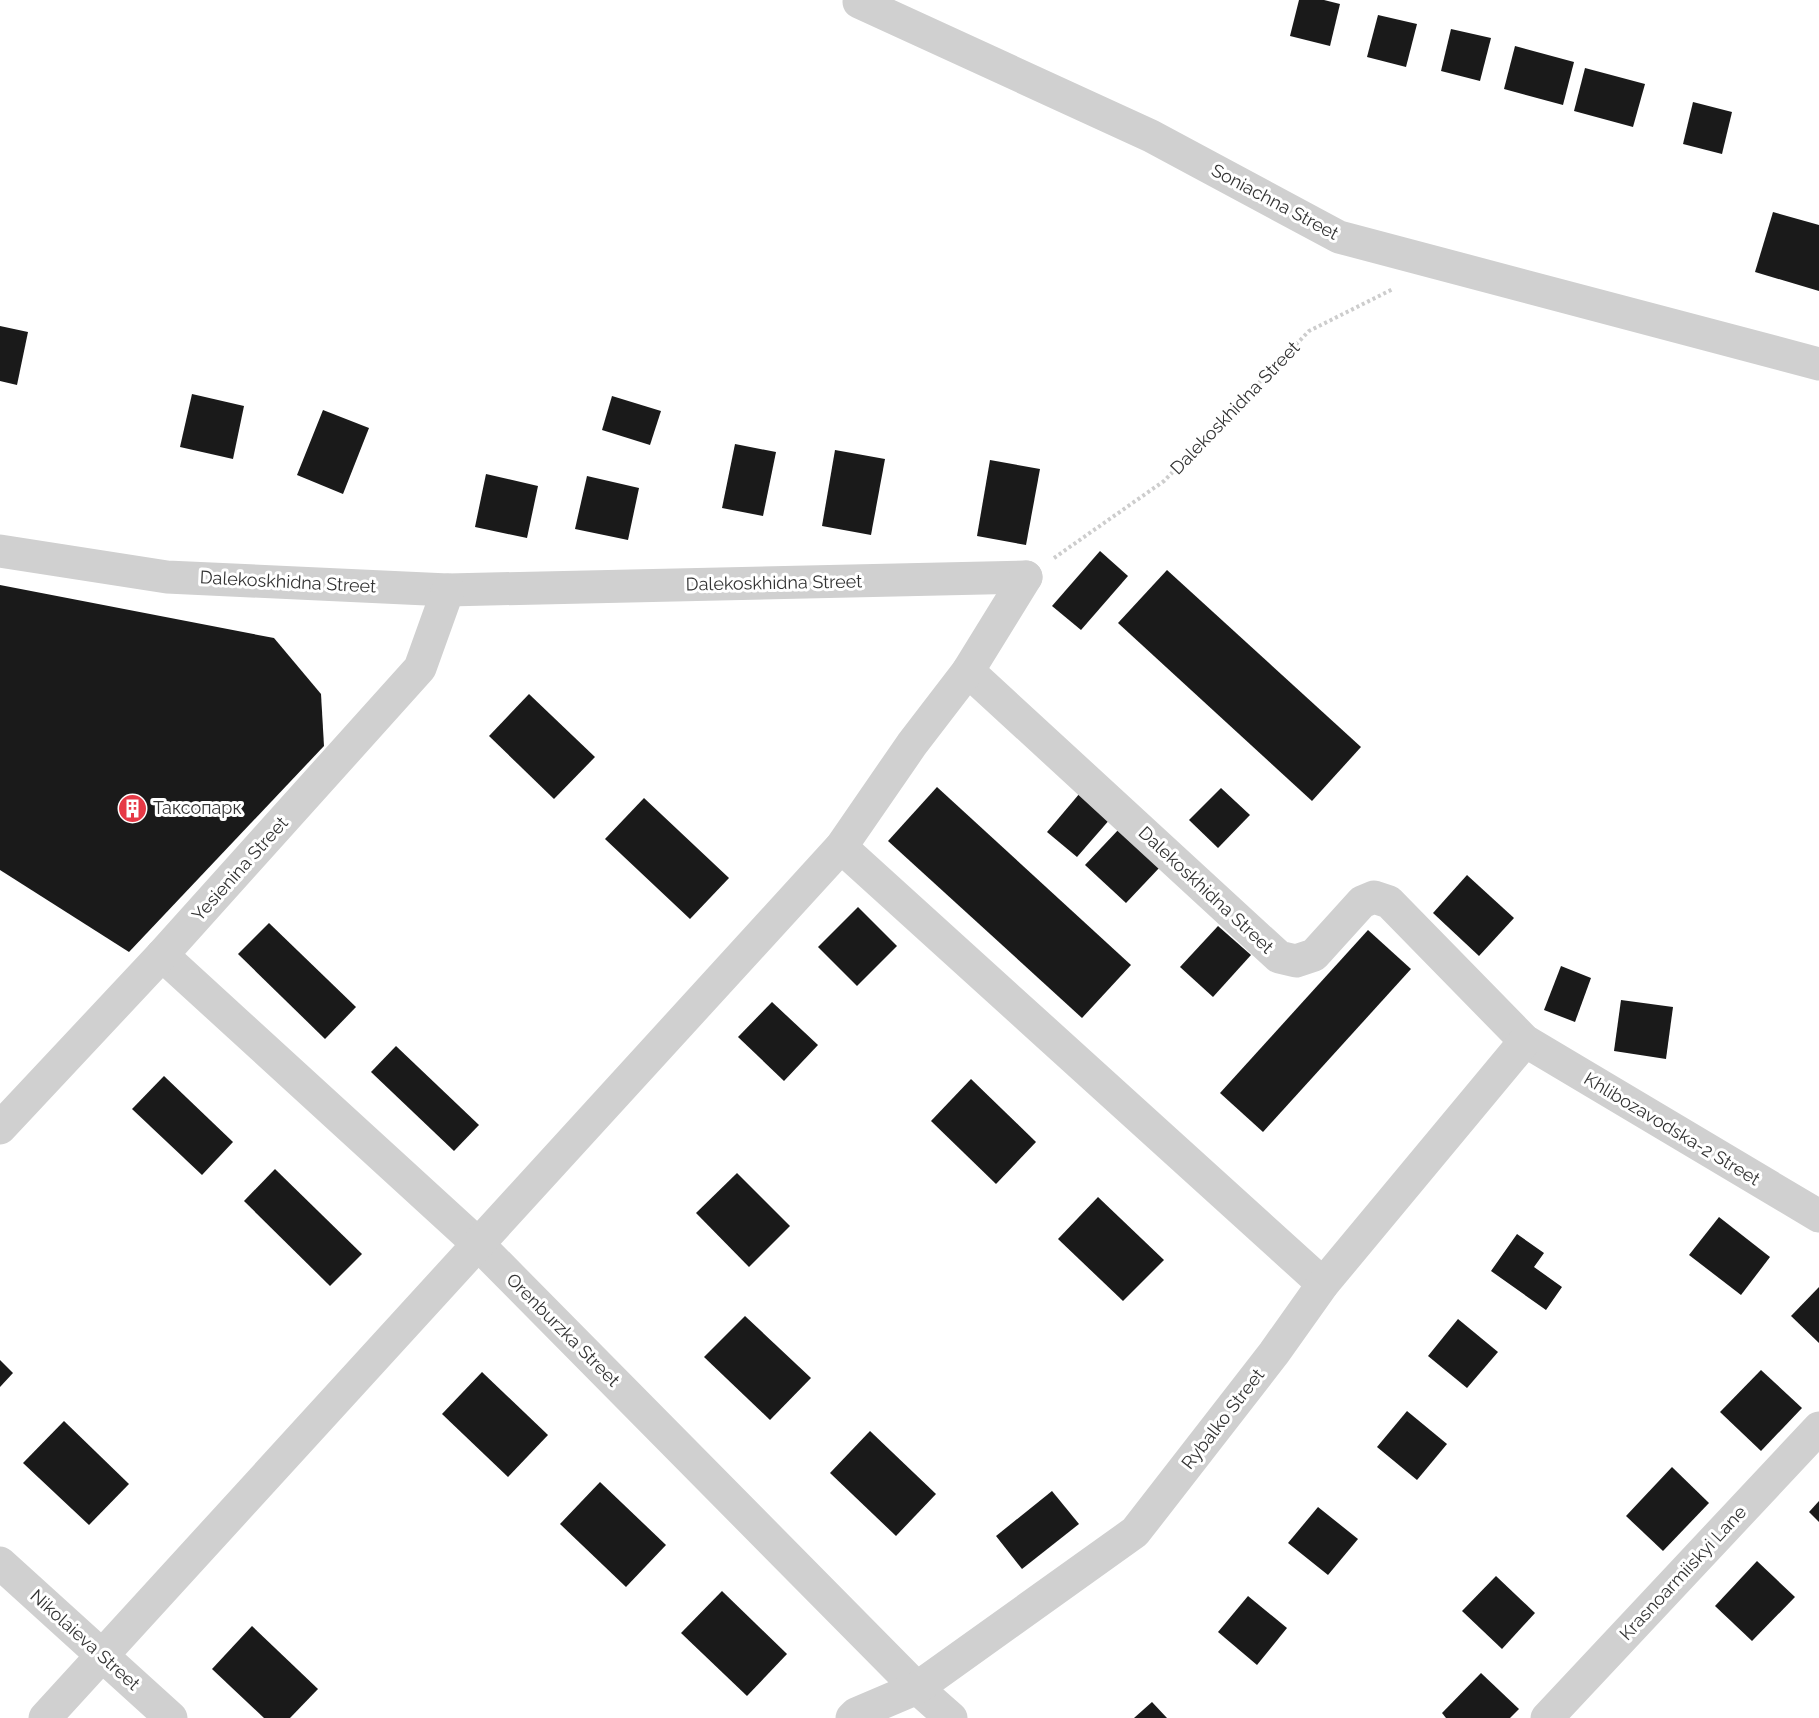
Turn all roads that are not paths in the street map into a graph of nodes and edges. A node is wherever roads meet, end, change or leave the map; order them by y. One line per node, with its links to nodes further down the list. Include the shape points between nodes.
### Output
1 (859, 2): 2 (street, Soniachna Street, via 1151,136 1339,237)
2 (1819, 364)
3 (0, 551): 4 (street, Dalekoskhidna Street, via 167,577)
4 (448, 590): 5 (street, Dalekoskhidna Street, via 1026,578); 7 (street, Yesienina Street, via 420,668)
5 (968, 671): 6 (street); 8 (street, Dalekoskhidna Street, via 1280,957 1296,961 1314,955 1362,902 1374,897 1389,902)
6 (841, 848): 11 (street); 12 (street)
7 (162, 955): 9 (street, Yesienina Street); 11 (street, Orenburzka Street)
8 (1525, 1041): 10 (street, Khlibozavodska-2 Street); 12 (street, Rybalko Street)
9 (0, 1128)
10 (1819, 1216)
11 (478, 1244): 15 (street); 16 (street, Orenburzka Street)
12 (1323, 1284): 16 (street, Rybalko Street, via 1275,1353 1135,1532)
13 (1819, 1428): 21 (street, Krasnoarmiiskyi Lane)
14 (0, 1563): 15 (street, Nikolaieva Street)
15 (102, 1656): 17 (street); 18 (street, Nikolaieva Street)
16 (917, 1688): 19 (street, Rybalko Street); 20 (street, Orenburzka Street)
17 (45, 1718)
18 (171, 1718)
19 (852, 1718)
20 (951, 1718)
21 (1547, 1718)

